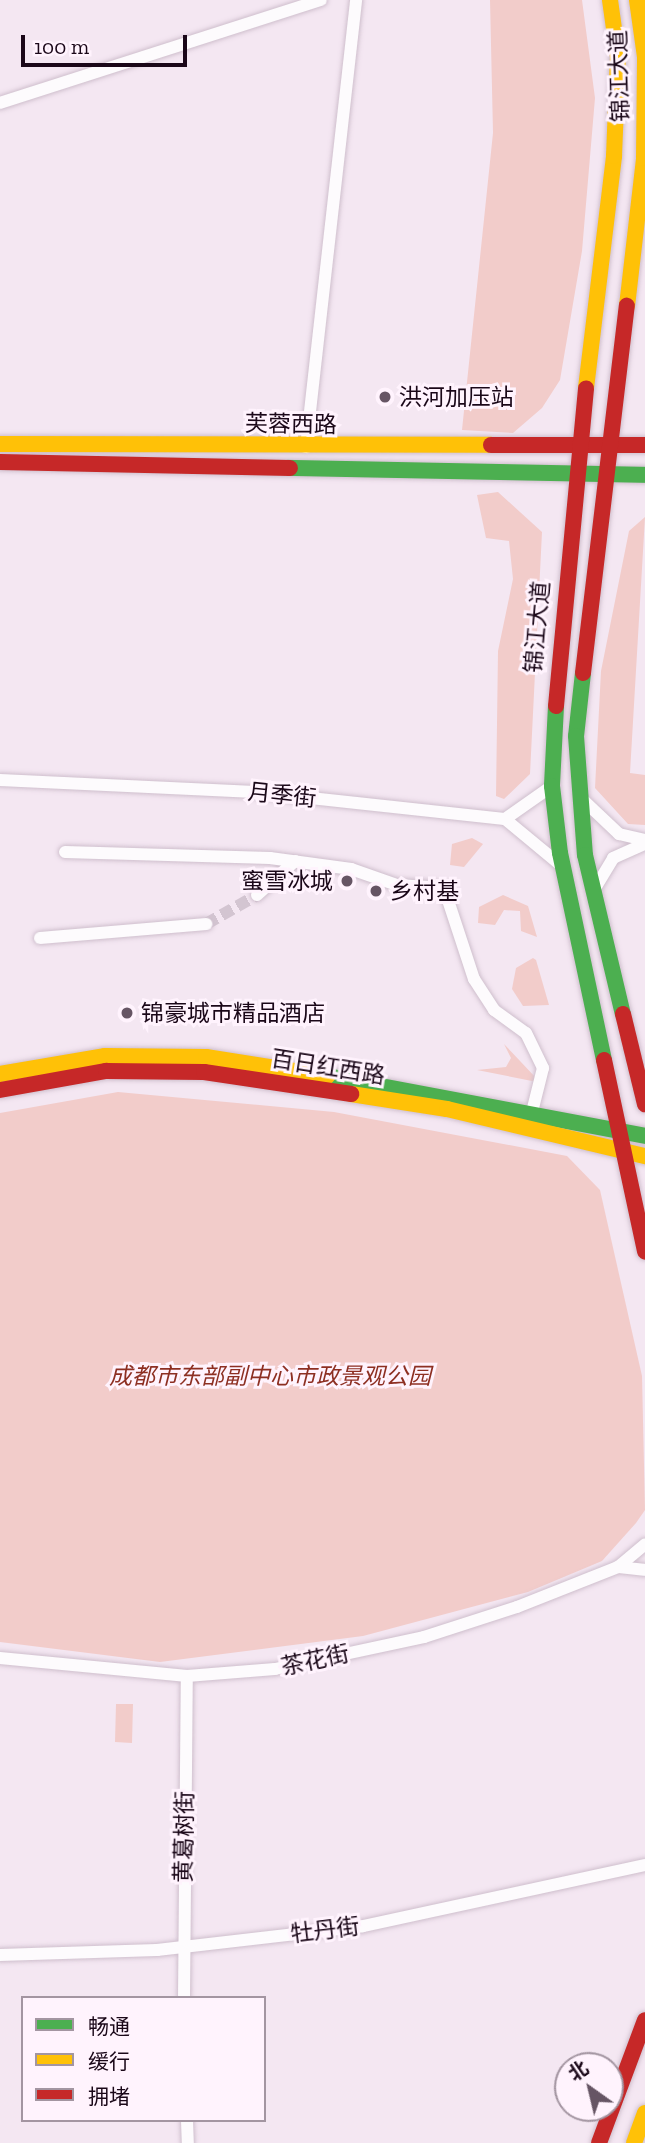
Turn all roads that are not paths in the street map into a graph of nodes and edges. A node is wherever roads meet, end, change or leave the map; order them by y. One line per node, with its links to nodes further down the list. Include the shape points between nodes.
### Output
1 (321, 0): 5 (street)
2 (356, 0): 10 (street)
3 (610, 0): 6 (main road, 锦江大道, via 618,57 614,156)
4 (636, 0): 8 (main road, 锦江大道, via 645,57 643,158)
5 (0, 103)
6 (580, 443): 8 (main road, 芙蓉西路); 10 (main road, 芙蓉西路); 12 (main road, 锦江大道)
7 (0, 444): 10 (main road, 芙蓉西路)
8 (612, 444): 9 (main road, 芙蓉西路); 14 (main road, 锦江大道)
9 (645, 445)
10 (306, 447)
11 (0, 462): 12 (main road, 芙蓉西路)
12 (576, 474): 14 (main road, 芙蓉西路); 16 (main road, 锦江大道, via 561,602)
13 (645, 475): 14 (main road, 芙蓉西路)
14 (608, 476): 17 (main road, 锦江大道, via 576,736)
15 (0, 780): 18 (street, 月季街, via 242,791)
16 (552, 786): 18 (street); 22 (main road, 锦江大道)
17 (577, 794): 19 (street, via 619,834); 23 (main road, 锦江大道)
18 (505, 819): 22 (street)
19 (645, 842): 23 (street, via 612,858)
20 (65, 852): 21 (street)
21 (295, 861): 24 (street); 30 (street, via 351,869 397,885 444,888 474,979 494,1010 526,1033 543,1068)
22 (563, 866): 31 (main road, 锦江大道)
23 (593, 894): 29 (main road, 锦江大道)
24 (257, 895)
25 (206, 924): 26 (street)
26 (40, 939)
27 (0, 1074): 30 (main road, 百日红西路, via 105,1056 206,1057 294,1067)
28 (0, 1090): 33 (main road, 百日红西路, via 106,1072 204,1072 447,1109)
29 (645, 1104)
30 (532, 1112): 31 (main road, 百日红西路)
31 (620, 1131): 32 (main road, 百日红西路); 33 (main road, 锦江大道)
32 (645, 1136)
33 (626, 1151): 34 (main road, 百日红西路); 35 (main road, 锦江大道)
34 (645, 1156)
35 (645, 1252)
36 (645, 1544): 37 (street, 茶花街)
37 (618, 1567): 38 (street, 茶花街); 40 (street, 茶花街, via 424,1637 275,1668)
38 (645, 1570)
39 (0, 1658): 40 (street, 茶花街)
40 (187, 1675): 42 (street, 黄葛树街)
41 (645, 1865): 42 (street, 牡丹街, via 363,1926)
42 (182, 1947): 43 (street, 牡丹街); 44 (street, 黄葛树街)
43 (0, 1955)
44 (184, 1996)
45 (645, 2020): 49 (main road)
46 (645, 2113): 50 (main road)
47 (187, 2122): 48 (street)
48 (188, 2143)
49 (599, 2143)
50 (634, 2143)

